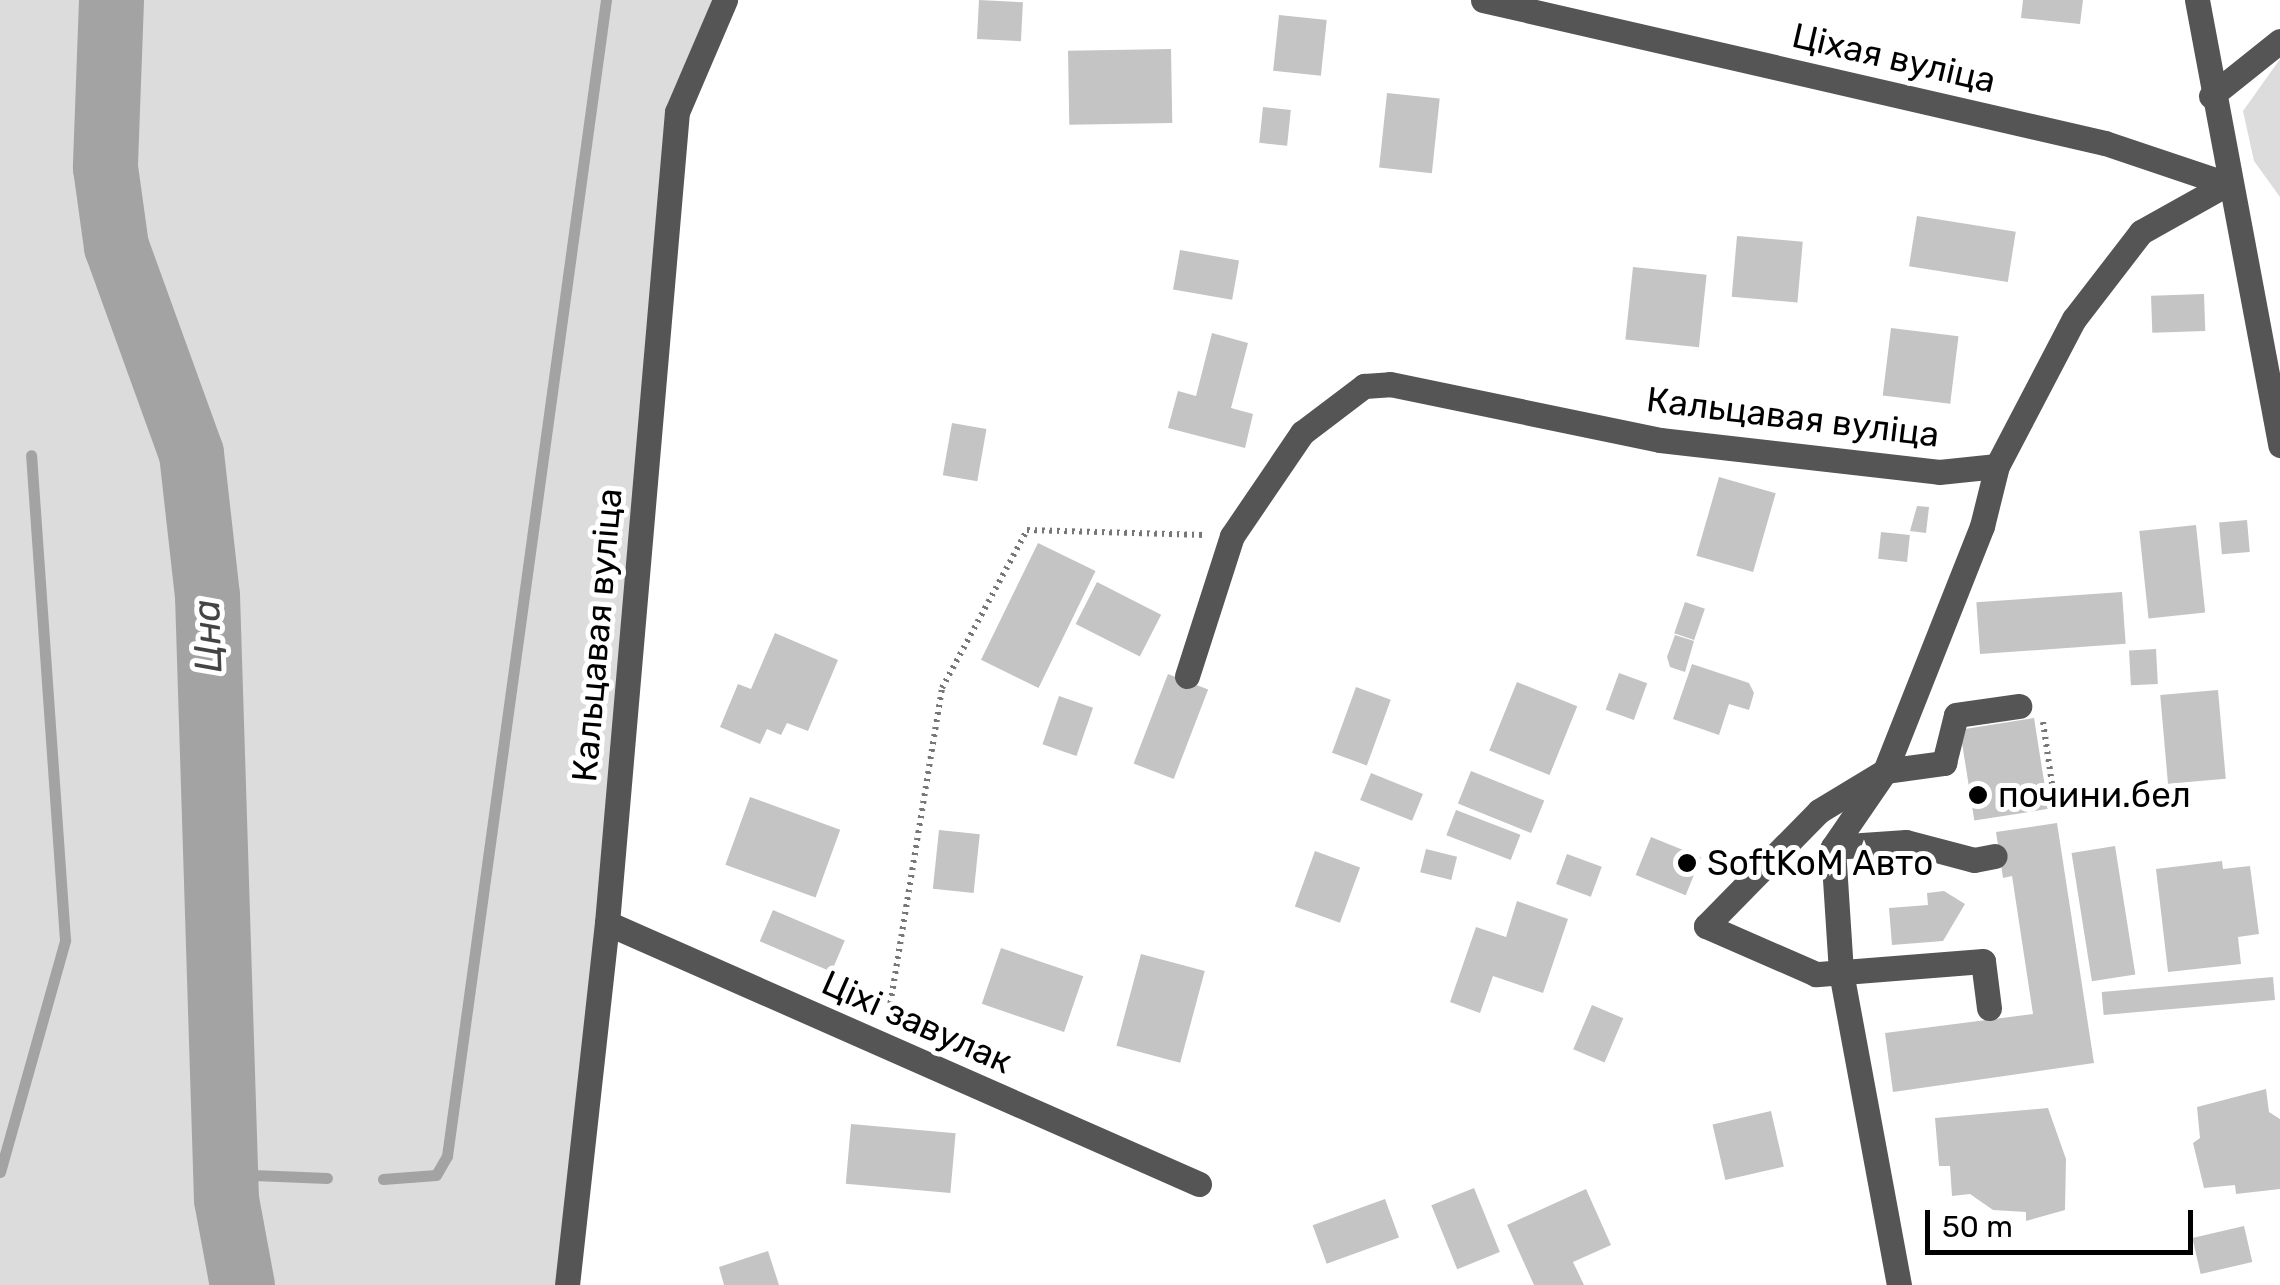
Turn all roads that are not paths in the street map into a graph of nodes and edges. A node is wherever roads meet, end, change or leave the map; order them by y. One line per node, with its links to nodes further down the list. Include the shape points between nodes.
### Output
1 (725, 0): 15 (street, Кальцавая вуліца, via 677,112)
2 (1484, 0): 4 (street, Ціхая вуліца)
3 (2197, 0): 6 (street)
4 (1531, 5): 7 (street, Ціхая вуліца, via 2105,143)
5 (2280, 41): 6 (street)
6 (2212, 96): 7 (street)
7 (2227, 184): 8 (street); 9 (street, via 2140,232 2108,267)
8 (2280, 444)
9 (1997, 466): 10 (street, Кальцавая вуліца, via 1939,472 1660,440 1390,384 1364,386 1302,434 1232,536); 12 (street, via 1982,526)
10 (1187, 676)
11 (2019, 706): 12 (street, via 1956,715 1944,764)
12 (1885, 772): 13 (street); 16 (street, via 1819,811 1706,926 1816,974)
13 (1832, 846): 14 (street, via 1906,842 1974,860); 16 (street)
14 (1995, 856)
15 (607, 923): 18 (street, Ціхі завулак); 19 (street, Кальцавая вуліца)
16 (1841, 972): 17 (street, via 1984,960); 20 (street)
17 (1989, 1008)
18 (1199, 1184)
19 (567, 1285)
20 (1898, 1285)

